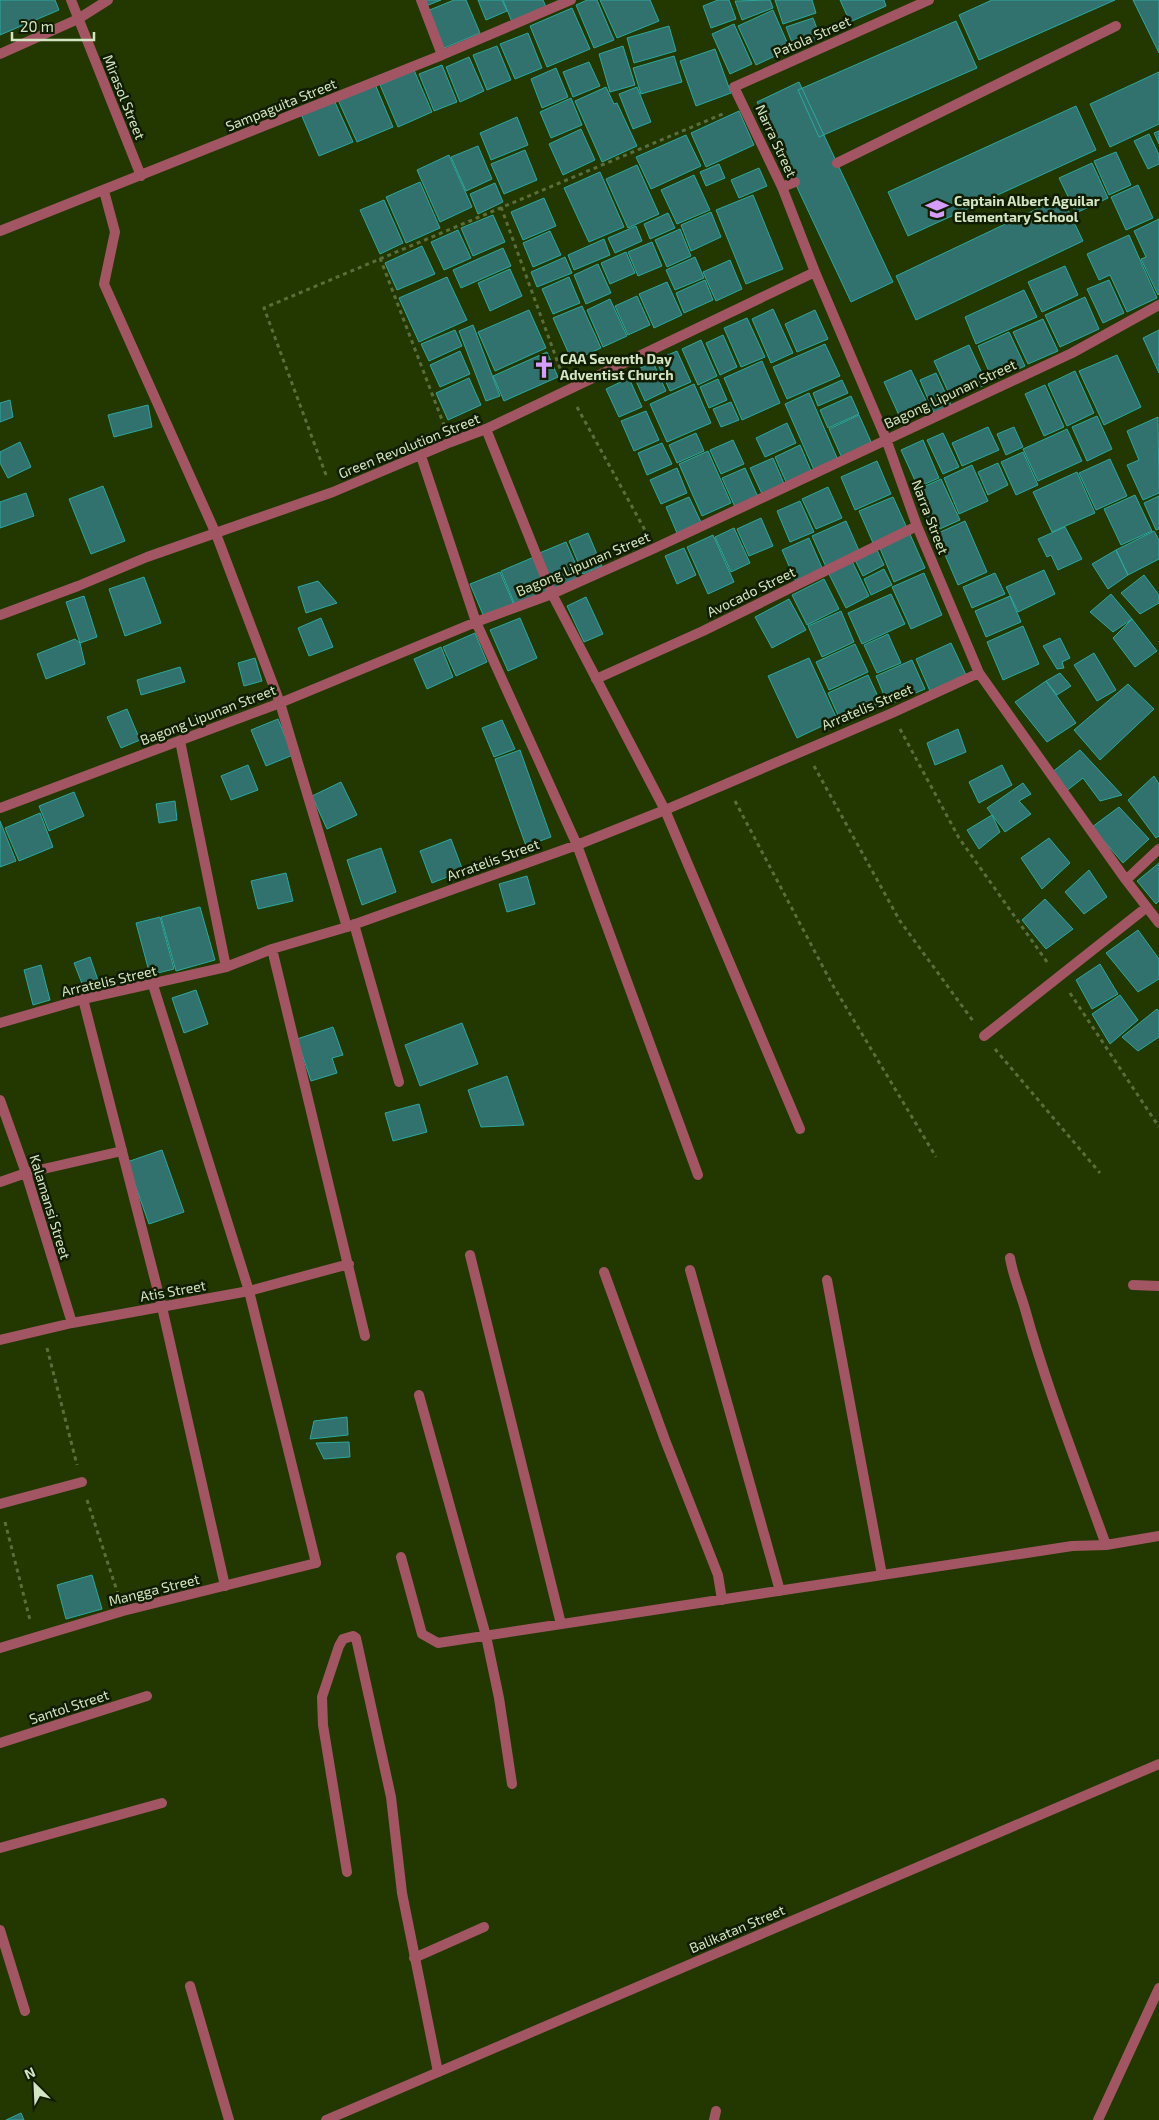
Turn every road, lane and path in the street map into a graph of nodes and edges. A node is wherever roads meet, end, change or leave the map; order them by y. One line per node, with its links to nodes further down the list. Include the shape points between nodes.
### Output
1 (71, 0): 6 (street, Mirasol Street)
2 (108, 0): 6 (street)
3 (421, 0): 9 (street)
4 (572, 0): 9 (street, Sampaguita Street)
5 (929, 0): 10 (street, Patola Street)
6 (78, 18): 8 (street); 13 (street, Mirasol Street)
7 (1116, 26): 12 (street)
8 (0, 54)
9 (442, 55): 13 (street, Sampaguita Street)
10 (734, 86): 11 (street, Narra Street)
11 (745, 105): 15 (street, Narra Street); 18 (path)
12 (837, 163)
13 (141, 176): 16 (street, Sampaguita Street)
14 (795, 182): 15 (street)
15 (782, 187): 19 (street, Narra Street)
16 (104, 191): 17 (street, Sampaguita Street); 27 (street, via 115,232 104,284)
17 (0, 231)
18 (380, 258): 23 (path); 25 (path, via 264,308)
19 (815, 272): 21 (street, Green Revolution Street); 22 (street, Narra Street)
20 (1159, 305): 22 (street, Bagong Lipunan Street, via 1072,353)
21 (486, 429): 23 (street, Green Revolution Street); 28 (street)
22 (886, 439): 26 (street, Narra Street); 28 (street, Bagong Lipunan Street)
23 (450, 442): 24 (street, Green Revolution Street)
24 (421, 456): 25 (street, Green Revolution Street); 30 (street)
25 (333, 492): 27 (street, Green Revolution Street)
26 (917, 526): 31 (street, Narra Street); 32 (street, Avocado Street, via 703,631)
27 (216, 534): 29 (street, Green Revolution Street, via 147,557); 33 (street)
28 (552, 594): 30 (street, Bagong Lipunan Street); 32 (street)
29 (0, 615)
30 (476, 622): 33 (street, Bagong Lipunan Street); 40 (street)
31 (979, 673): 34 (street, Arratelis Street); 42 (street, Narra Street)
32 (596, 679): 39 (street)
33 (280, 703): 35 (street, Bagong Lipunan Street); 45 (street)
34 (892, 712): 36 (street, Arratelis Street); 48 (path, via 959,838)
35 (180, 741): 38 (street, Bagong Lipunan Street); 47 (street)
36 (805, 749): 37 (street, Arratelis Street); 52 (path, via 900,921)
37 (725, 783): 39 (street, Arratelis Street); 58 (path, via 832,984)
38 (0, 808)
39 (665, 810): 40 (street, Arratelis Street); 56 (street)
40 (577, 845): 45 (street, Arratelis Street); 61 (street)
41 (1159, 849): 42 (street)
42 (1126, 880): 43 (street, Narra Street)
43 (1147, 907): 44 (street, Narra Street); 48 (street)
44 (1159, 923)
45 (351, 926): 46 (street, Arratelis Street); 53 (street)
46 (272, 948): 47 (street, Arratelis Street); 65 (street)
47 (226, 967): 49 (street, Arratelis Street)
48 (1058, 977): 52 (street); 55 (path)
49 (153, 985): 50 (street, Arratelis Street); 71 (street)
50 (83, 999): 51 (street, Arratelis Street); 57 (street)
51 (0, 1023)
52 (984, 1036): 60 (path)
53 (400, 1082)
54 (0, 1100): 59 (street, Kalamansi Street)
55 (1159, 1127)
56 (800, 1129)
57 (122, 1152): 59 (street); 72 (street)
58 (936, 1157)
59 (26, 1173): 62 (street); 73 (street, Kalamansi Street)
60 (1100, 1173)
61 (698, 1175)
62 (0, 1182)
63 (470, 1255): 86 (street)
64 (1010, 1258): 80 (street, via 1036,1348)
65 (349, 1264): 71 (street, Atis Street); 74 (street)
66 (690, 1270): 84 (street)
67 (604, 1272): 85 (street, via 718,1575)
68 (826, 1280): 82 (street)
69 (1133, 1284): 70 (street)
70 (1159, 1286)
71 (250, 1291): 72 (street, Atis Street); 83 (street, Mangga Street, via 316,1563)
72 (162, 1307): 73 (street, Atis Street); 83 (street)
73 (72, 1323): 75 (street, Atis Street)
74 (365, 1336)
75 (0, 1340)
76 (419, 1395): 87 (street)
77 (82, 1482): 78 (street)
78 (1, 1509): 88 (path)
79 (1159, 1536): 80 (street)
80 (1106, 1545): 82 (street, via 1072,1546)
81 (401, 1557): 87 (street, via 422,1634 438,1643)
82 (882, 1575): 84 (street)
83 (225, 1586): 88 (street, Mangga Street)
84 (780, 1591): 85 (street)
85 (722, 1600): 86 (street)
86 (561, 1624): 87 (street)
87 (486, 1636): 93 (street)
88 (34, 1638): 89 (street, Mangga Street)
89 (0, 1648)
90 (147, 1696): 91 (street, Santol Street)
91 (0, 1743)
92 (1159, 1764): 104 (street, Balikatan Street)
93 (512, 1784)
94 (162, 1803): 95 (street)
95 (0, 1848)
96 (347, 1872): 100 (street, via 323,1725 322,1697 339,1646 343,1639 353,1636 391,1797 402,1893)
97 (484, 1927): 100 (street)
98 (0, 1930): 99 (street)
99 (2, 1945): 103 (street)
100 (414, 1958): 104 (street)
101 (190, 1986): 105 (street)
102 (1159, 1988): 107 (street)
103 (25, 2011)
104 (438, 2072): 106 (street, Balikatan Street)
105 (229, 2120)
106 (326, 2120)
107 (1098, 2120)

